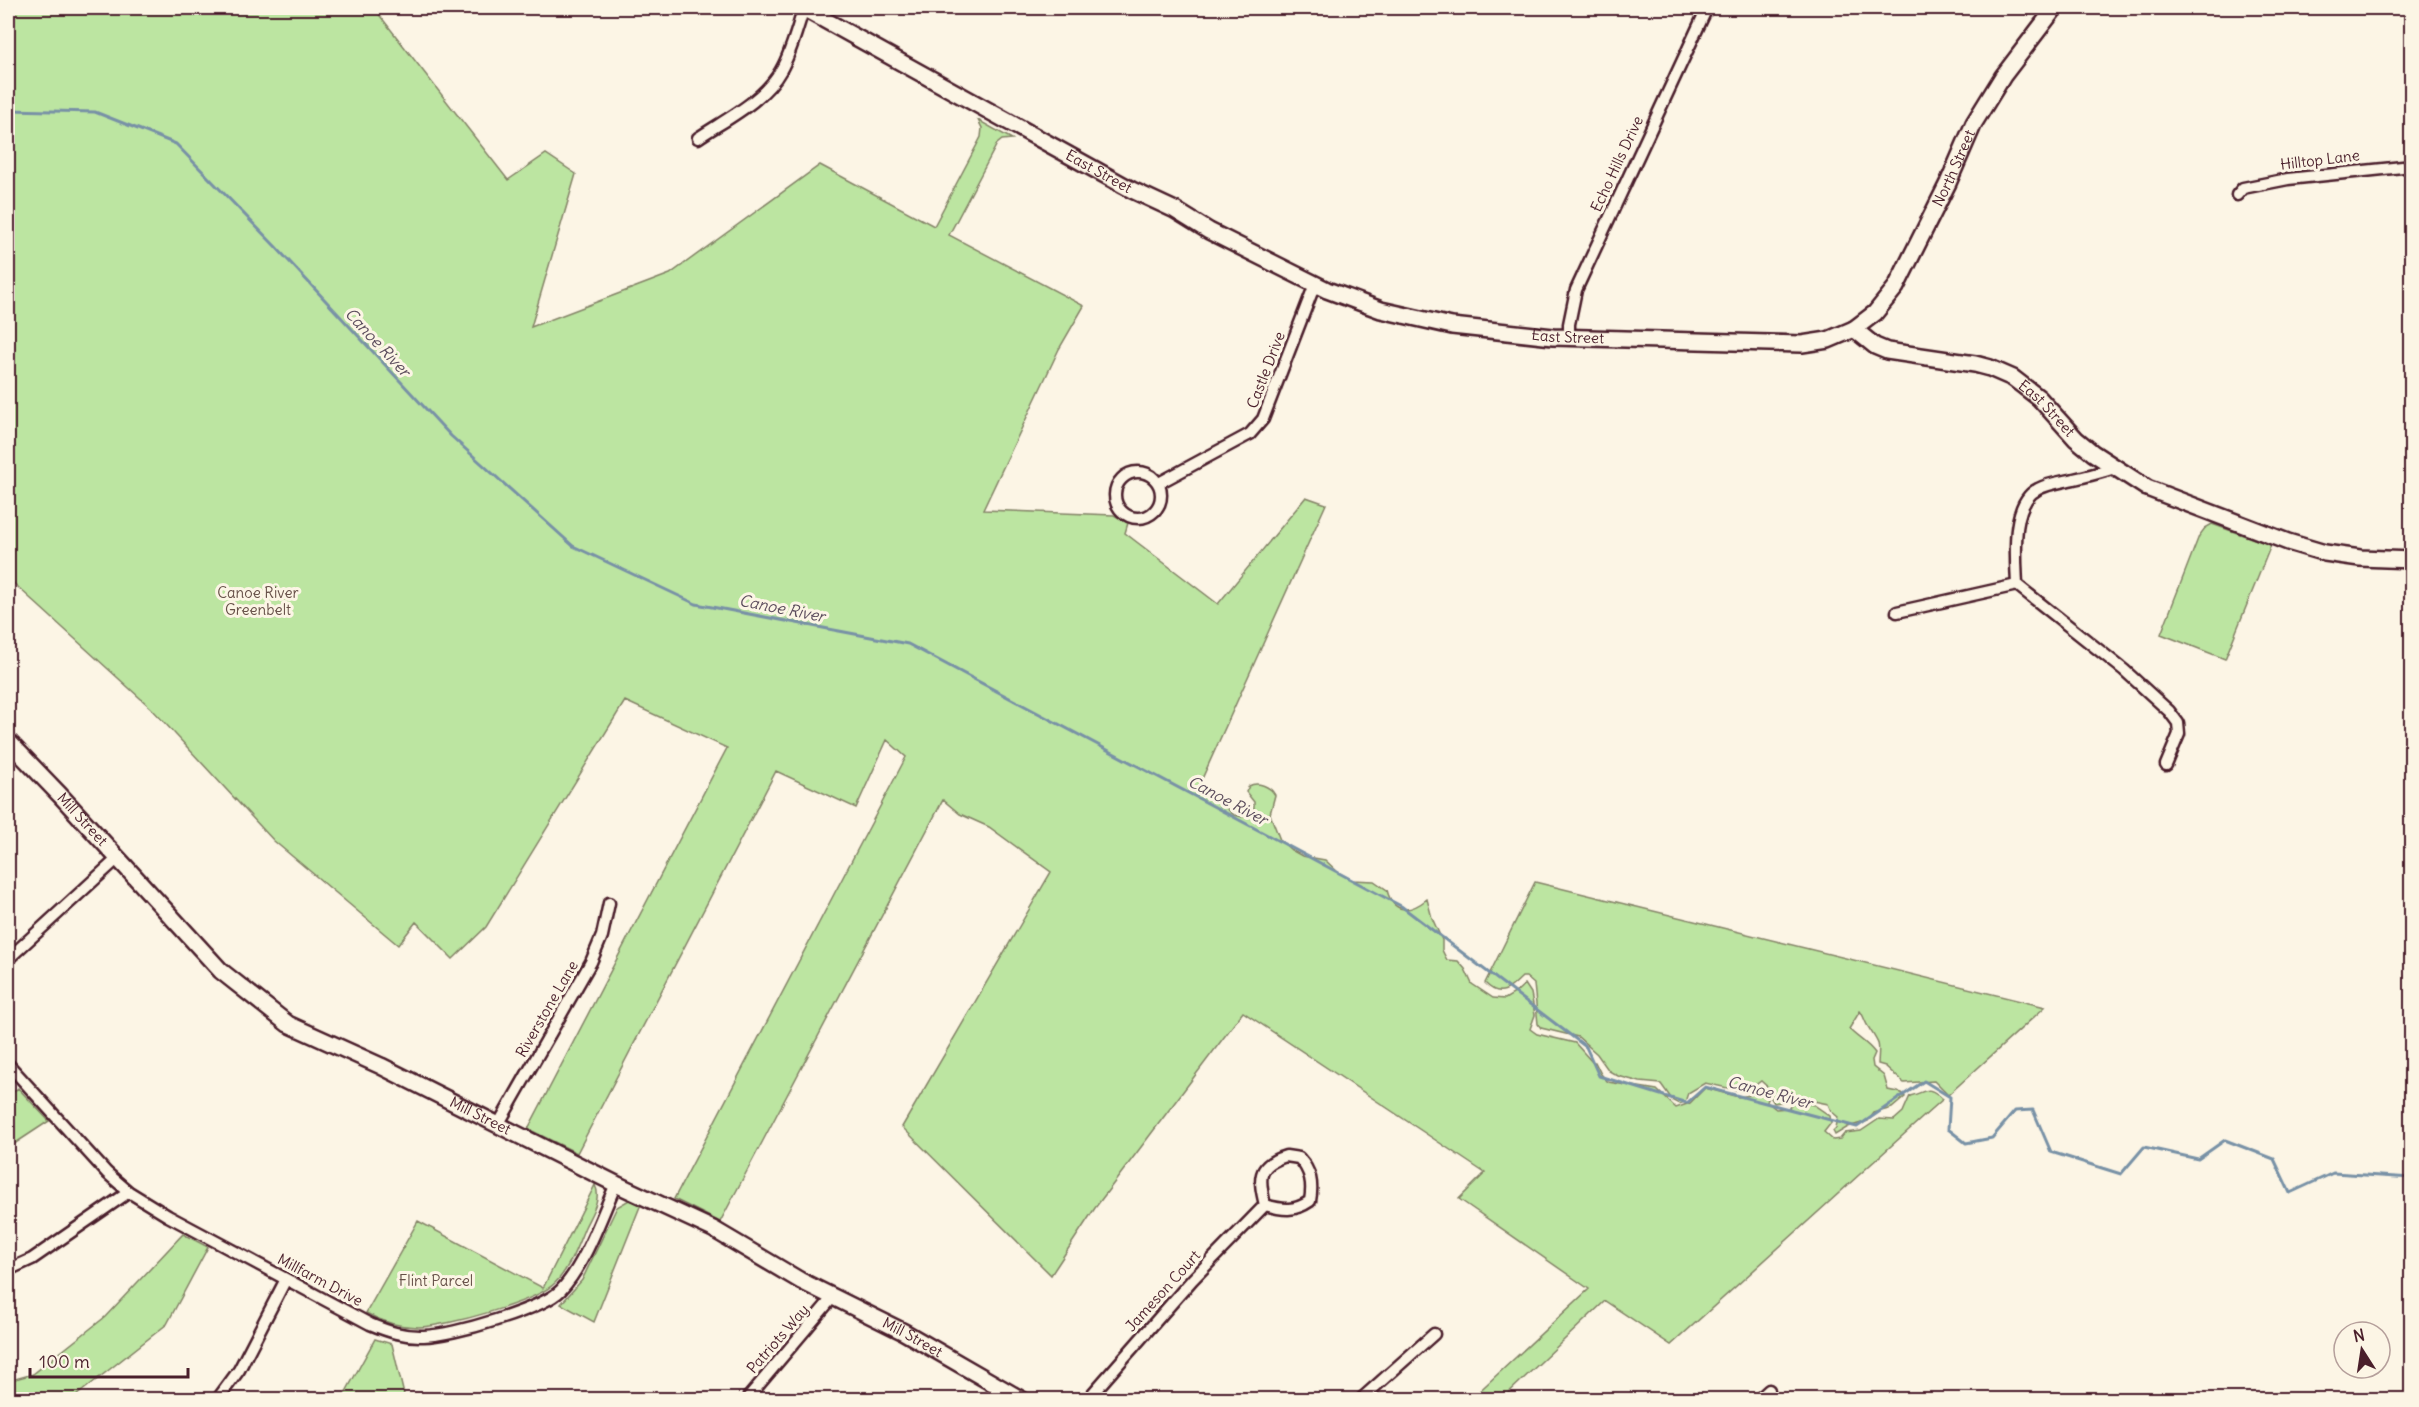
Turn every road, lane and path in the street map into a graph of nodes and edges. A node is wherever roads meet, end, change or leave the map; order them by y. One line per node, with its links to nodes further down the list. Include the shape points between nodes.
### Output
1 (803, 8): 4 (street, via 786,59 773,82); 7 (street, East Street, via 1132,190)
2 (1707, 8): 9 (street, Echo Hills Drive, via 1576,290)
3 (2055, 8): 8 (street, North Street, via 2003,76 1974,123 1896,286 1875,313)
4 (698, 138)
5 (2412, 166): 6 (street, Hilltop Lane, via 2288,179 2243,188)
6 (2237, 195)
7 (1315, 284): 9 (street, East Street, via 1381,310 1452,327); 11 (street, Castle Drive, via 1263,419 1250,434)
8 (1854, 329): 9 (street, East Street, via 1828,340 1802,344); 10 (street, East Street, via 1887,351 1975,364 2013,378 2039,398 2076,439)
9 (1569, 337)
10 (2115, 468): 12 (street, East Street, via 2146,488 2288,542 2343,556); 13 (street, via 2048,485 2035,490 2026,500 2017,530)
11 (1159, 483): 11 (street, via 1146,473 1130,473 1115,491 1118,506 1136,519 1150,516 1160,505)
12 (2412, 560)
13 (2017, 585): 14 (street); 16 (street, via 2169,711 2178,723 2179,734)
14 (1897, 612)
15 (8, 741): 17 (street, Mill Street)
16 (2166, 765)
17 (117, 859): 19 (street); 21 (street, Mill Street, via 221,971 288,1024)
18 (609, 903): 21 (street, Riverstone Lane, via 591,962)
19 (8, 959)
20 (8, 1064): 23 (street, Millfarm Drive, via 106,1173)
21 (498, 1125): 22 (street, Mill Street)
22 (616, 1184): 26 (street, Millfarm Drive, via 572,1276 550,1299 521,1312 443,1334 406,1335 370,1324); 27 (street, Mill Street, via 713,1228)
23 (129, 1192): 25 (street, via 32,1259); 26 (street, Millfarm Drive)
24 (1265, 1205): 24 (street, via 1260,1182 1263,1170 1274,1160 1286,1156 1299,1158 1311,1178 1310,1201 1300,1208 1285,1210); 33 (street, Jameson Court, via 1192,1280)
25 (8, 1270)
26 (286, 1279): 30 (street, via 239,1370)
27 (833, 1297): 31 (street, Patriots Way); 32 (street, Mill Street, via 904,1332)
28 (1434, 1334): 34 (street)
29 (1770, 1390): 35 (street)
30 (217, 1400)
31 (746, 1400)
32 (1022, 1400)
33 (1087, 1400)
34 (1360, 1400)
35 (1758, 1400)

